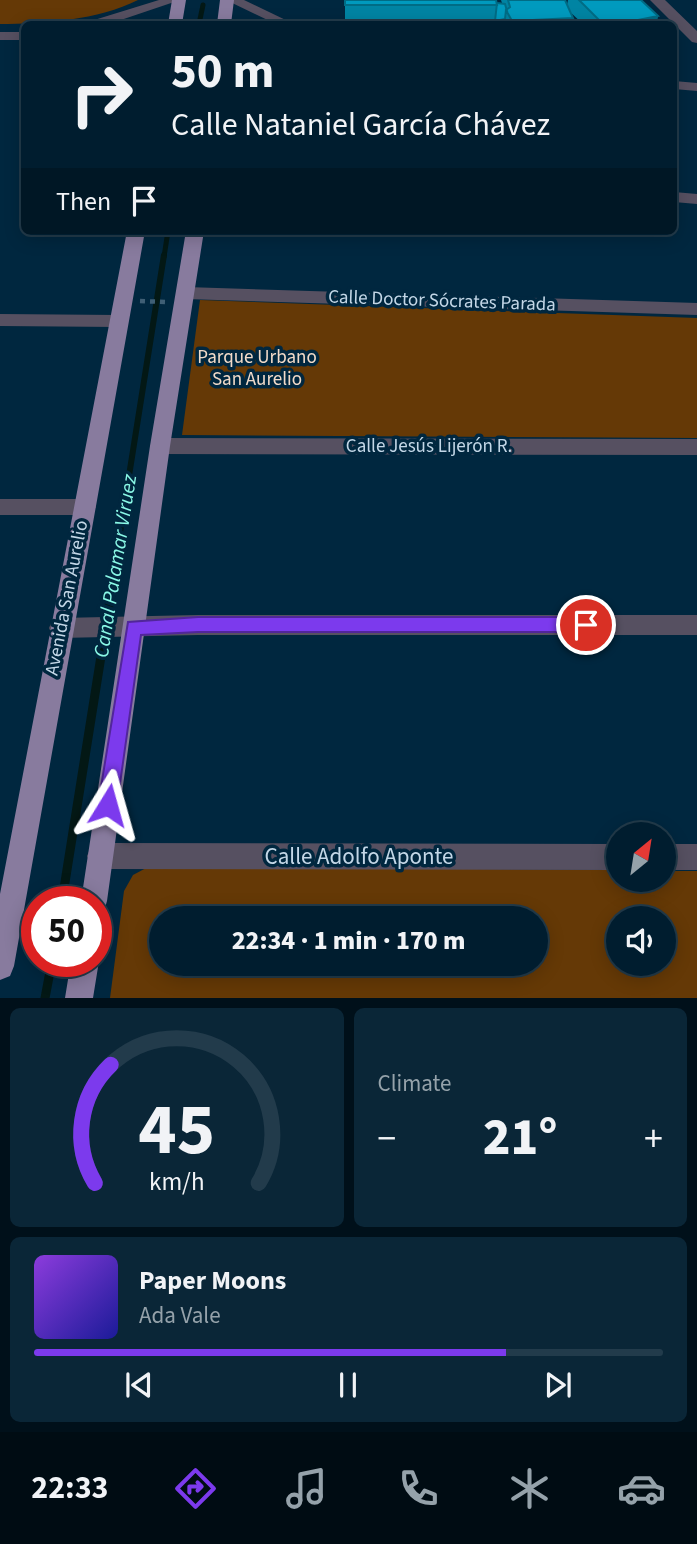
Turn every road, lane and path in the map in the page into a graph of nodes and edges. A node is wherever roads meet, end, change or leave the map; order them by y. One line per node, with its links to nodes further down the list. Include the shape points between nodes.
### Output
1 (173, 0): 6 (street)
2 (179, 0): 7 (main road)
3 (227, 0): 8 (main road)
4 (233, 0): 9 (street)
5 (657, 0): 12 (street)
6 (106, 21)
7 (176, 21)
8 (224, 21)
9 (280, 21)
10 (0, 36): 11 (street)
11 (21, 36)
12 (697, 39)
13 (677, 85): 14 (street)
14 (697, 87)
15 (677, 197): 16 (street)
16 (697, 199)
17 (135, 235): 23 (main road, Avenida San Aurelio)
18 (194, 235): 19 (main road)
19 (179, 298): 20 (path); 21 (street, Calle Doctor Sócrates Parada); 24 (main road)
20 (139, 301)
21 (697, 309)
22 (0, 320): 23 (street)
23 (118, 321): 27 (main road, Avenida San Aurelio)
24 (160, 446): 25 (street, Calle Jesús Lijerón R.); 30 (main road)
25 (697, 447)
26 (0, 507): 27 (street)
27 (85, 507): 29 (main road, Avenida San Aurelio)
28 (697, 625): 30 (street)
29 (68, 628): 30 (street); 36 (main road, Avenida San Aurelio)
30 (127, 628): 31 (main road)
31 (100, 856): 32 (street, Calle Adolfo Aponte); 35 (main road)
32 (606, 856)
33 (676, 857): 34 (street)
34 (697, 857)
35 (96, 886)
36 (0, 965)
37 (82, 977): 38 (main road)
38 (79, 998)

